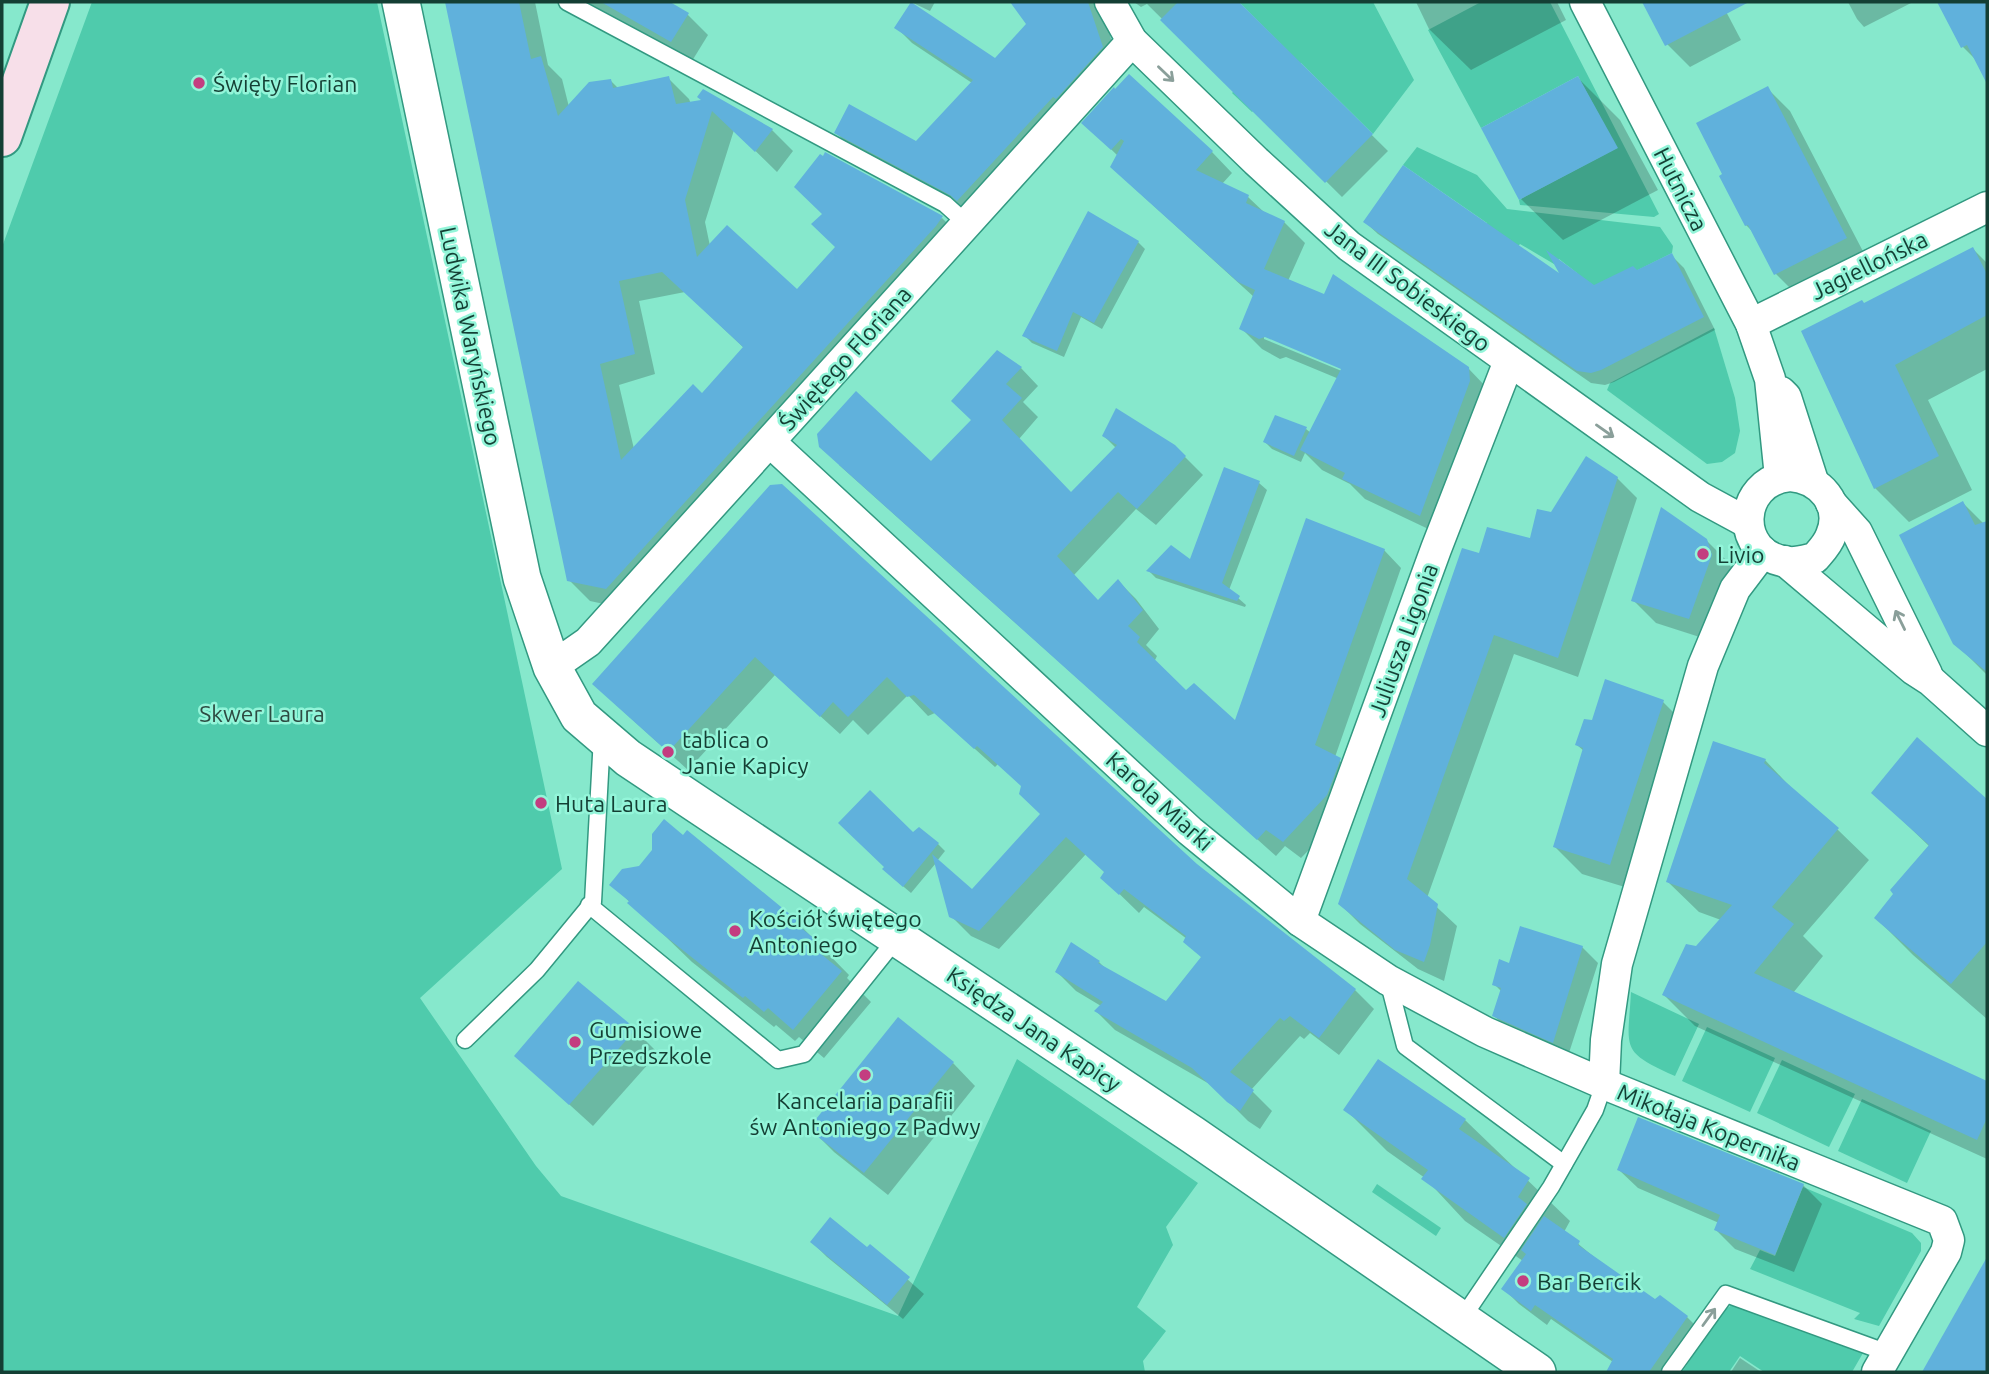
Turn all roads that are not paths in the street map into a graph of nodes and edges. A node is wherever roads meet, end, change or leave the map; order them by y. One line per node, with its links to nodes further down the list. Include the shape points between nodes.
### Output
1 (50, 2): 7 (main road)
2 (401, 2): 18 (street, Ludwika Waryńskiego, via 522,578)
3 (567, 2): 9 (lane, via 945,204)
4 (1110, 2): 6 (street, Jana III Sobieskiego)
5 (1584, 2): 10 (street, Hutnicza)
6 (1132, 41): 9 (street, Świętego Floriana); 11 (street, Jana III Sobieskiego, one-way to 11, via 1349,246)
7 (2, 137)
8 (1987, 206): 10 (street, Jagiellońska)
9 (966, 223): 13 (street, Świętego Floriana)
10 (1751, 324): 12 (street, Hutnicza)
11 (1509, 361): 16 (street, Jana III Sobieskiego, one-way to 16, via 1700,497); 23 (street, Juliusza Ligonia)
12 (1770, 379): 14 (street, Hutnicza); 15 (street, Hutnicza, via 1786,397)
13 (770, 442): 18 (street, Świętego Floriana, via 587,642); 23 (street, Karola Miarki, via 1180,822)
14 (1780, 477): 15 (street, via 1802,477); 16 (street, via 1757,492)
15 (1822, 492): 17 (street, via 1835,518 1824,547 1815,558); 19 (street, one-way to 15, via 1857,532)
16 (1748, 523): 17 (street, via 1753,540)
17 (1774, 557): 19 (street); 27 (street, Mikołaja Kopernika, via 1735,589 1703,666 1617,964)
18 (552, 667): 21 (street, Księdza Jana Kapicy, via 579,716)
19 (1931, 681): 20 (street)
20 (1987, 731)
21 (602, 735): 22 (lane, via 593,901); 24 (street, Księdza Jana Kapicy, via 639,766)
22 (589, 905): 24 (lane, via 778,1060 804,1054); 26 (lane, via 537,970)
23 (1300, 921): 25 (street, Karola Miarki)
24 (897, 938): 29 (street, Księdza Jana Kapicy)
25 (1388, 980): 27 (street, Karola Miarki, via 1485,1032); 28 (lane, via 1405,1046)
26 (465, 1041)
27 (1604, 1084): 28 (lane, via 1595,1111); 30 (street, Mikołaja Kopernika, via 1942,1222 1949,1240 1946,1252)
28 (1564, 1164): 29 (lane)
29 (1461, 1320): 31 (street, Księdza Jana Kapicy)
30 (1883, 1362): 32 (lane, one-way to 30, via 1726,1294)
31 (1537, 1372)
32 (1670, 1372)

